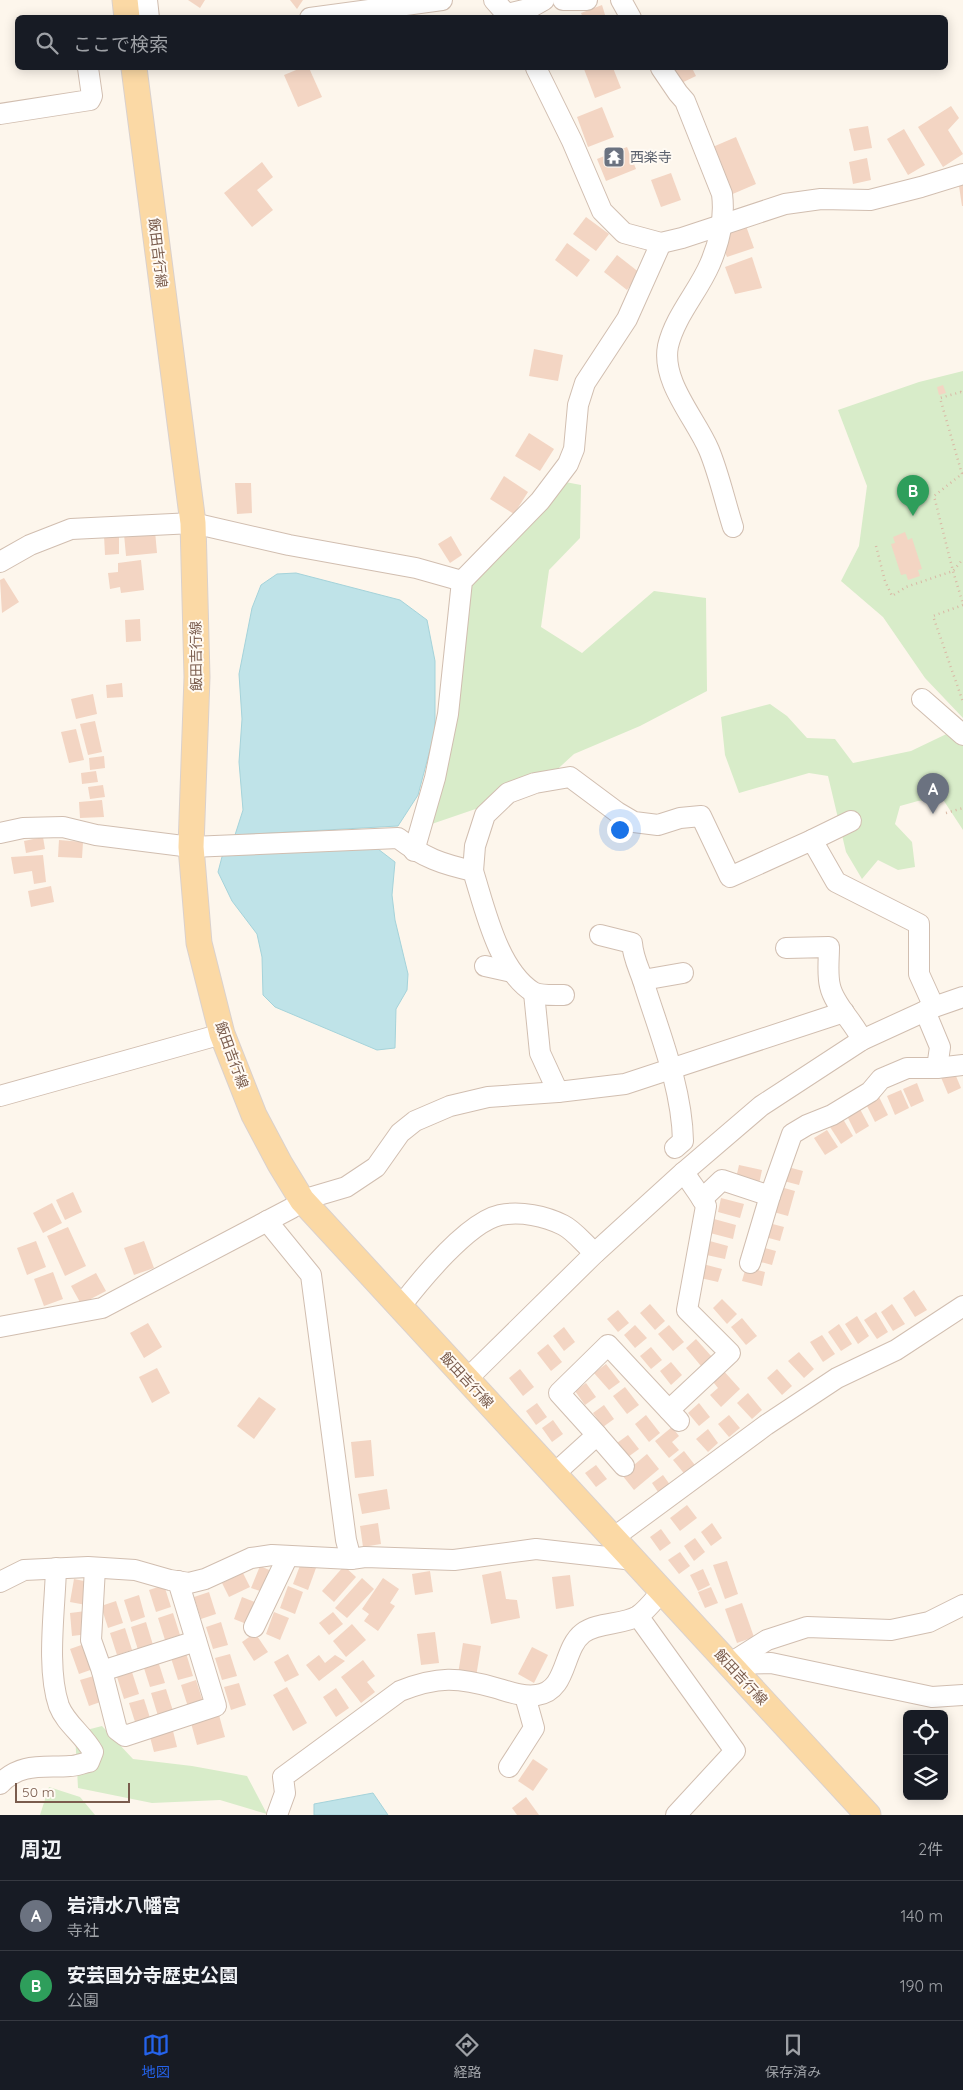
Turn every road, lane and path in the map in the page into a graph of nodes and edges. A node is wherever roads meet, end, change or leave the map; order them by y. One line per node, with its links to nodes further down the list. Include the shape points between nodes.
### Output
1 (125, 0): 9 (main road)
2 (147, 0): 10 (street)
3 (442, 0): 11 (street)
4 (544, 0): 8 (street, via 528,9)
5 (563, 0): 6 (street)
6 (587, 0)
7 (621, 0): 12 (street)
8 (504, 10)
9 (127, 15)
10 (149, 15)
11 (332, 15)
12 (629, 15)
13 (88, 70): 17 (street, via 90,100)
14 (134, 70): 23 (main road, 飯田吉行線)
15 (537, 70): 20 (street, via 602,211 624,233)
16 (661, 70): 19 (street, via 685,101 722,194)
17 (0, 114)
18 (963, 174): 19 (street, via 870,200 821,199 785,204)
19 (721, 225): 20 (street); 24 (street, via 710,264 681,314 668,346 668,368 684,407 709,450)
20 (660, 242): 29 (street, via 627,319 585,383 578,405 574,449 568,464 540,501)
21 (963, 394): 22 (path, via 940,398)
22 (962, 474): 28 (path, via 934,496)
23 (193, 523): 27 (street, via 70,529 30,545); 29 (street, via 289,545 416,568); 39 (main road, 飯田吉行線, via 197,677)
24 (733, 526)
25 (876, 546): 28 (path, via 892,596 906,587)
26 (963, 559): 28 (path)
27 (0, 562)
28 (953, 571): 30 (path)
29 (462, 581): 40 (street, via 448,714 435,778)
30 (963, 604): 32 (path, via 933,616)
31 (922, 699): 33 (street)
32 (963, 702)
33 (963, 735)
34 (963, 808): 35 (path)
35 (946, 813)
36 (851, 821): 38 (street)
37 (0, 833): 39 (street, via 23,828 63,827 96,835)
38 (812, 840): 41 (street, via 730,877 701,816 658,825 634,822 570,777 536,783 508,793 484,815 475,846); 51 (street, via 836,882 919,924 919,974)
39 (191, 847): 40 (street, via 398,838); 53 (main road, 飯田吉行線, via 199,943)
40 (414, 850): 41 (street, via 439,863)
41 (473, 872): 45 (street, via 491,928)
42 (600, 935): 47 (street, via 632,943)
43 (786, 948): 52 (street, via 829,947 830,986)
44 (485, 966): 45 (street)
45 (512, 972): 48 (street)
46 (682, 973): 47 (street)
47 (643, 980): 56 (street)
48 (534, 993): 49 (street); 58 (street, via 540,1053)
49 (564, 995)
50 (963, 997): 51 (street)
51 (930, 1009): 54 (street); 57 (street, via 940,1047)
52 (844, 1012): 54 (street); 56 (street)
53 (222, 1034): 59 (street); 64 (main road, 飯田吉行線, via 254,1115)
54 (862, 1040): 61 (street, via 760,1106)
55 (963, 1065): 57 (street)
56 (670, 1068): 58 (street, via 624,1084); 60 (street, via 683,1122 684,1141)
57 (937, 1068): 62 (street, via 907,1068 881,1079 870,1092 792,1134)
58 (558, 1092): 64 (street, via 488,1097 450,1106 415,1121 400,1133 376,1167 346,1187)
59 (0, 1096)
60 (675, 1148)
61 (684, 1172): 63 (street); 66 (street)
62 (770, 1196): 63 (street, via 722,1180); 67 (street)
63 (702, 1199): 72 (street, via 706,1206 687,1310 730,1353 674,1416 608,1344 559,1393)
64 (302, 1200): 65 (street); 69 (main road, 飯田吉行線)
65 (267, 1221): 70 (street, via 102,1308); 77 (street, via 311,1275)
66 (594, 1253): 69 (street, via 565,1226 536,1216 498,1215 455,1244); 71 (street)
67 (750, 1263)
68 (963, 1306): 75 (street, via 896,1350 837,1378 766,1425)
69 (400, 1307): 71 (main road, 飯田吉行線)
70 (0, 1327)
71 (467, 1380): 74 (main road, 飯田吉行線)
72 (597, 1435): 73 (street); 74 (street)
73 (624, 1466)
74 (554, 1474): 75 (main road, 飯田吉行線)
75 (614, 1538): 78 (main road, 飯田吉行線)
76 (288, 1556): 77 (street); 82 (street, via 251,1558 204,1579); 86 (street)
77 (351, 1558): 78 (street, via 454,1560 536,1549)
78 (634, 1560): 83 (main road, 飯田吉行線)
79 (56, 1568): 80 (street); 81 (street, via 24,1570); 93 (street, via 52,1660 58,1698 70,1723 93,1752 89,1762 31,1767 11,1775)
80 (95, 1568): 82 (street, via 135,1570); 89 (street, via 91,1640)
81 (0, 1582)
82 (178, 1582): 87 (street)
83 (662, 1591): 85 (street); 88 (main road, 飯田吉行線)
84 (963, 1605): 88 (street, via 929,1622 891,1630 807,1627 767,1640)
85 (638, 1616): 91 (street, via 583,1633 571,1648 552,1689 540,1695); 95 (street, via 735,1751)
86 (254, 1627)
87 (196, 1641): 89 (street); 89 (street, via 216,1706 125,1736 117,1730)
88 (729, 1664): 90 (street, via 771,1663 932,1697); 96 (main road, 飯田吉行線)
89 (102, 1671)
90 (963, 1695)
91 (525, 1696): 92 (street, via 534,1728); 94 (street, via 447,1678 419,1683 400,1691 283,1777 285,1793)
92 (509, 1767)
93 (0, 1784)
94 (277, 1815)
95 (676, 1815)
96 (868, 1815)

